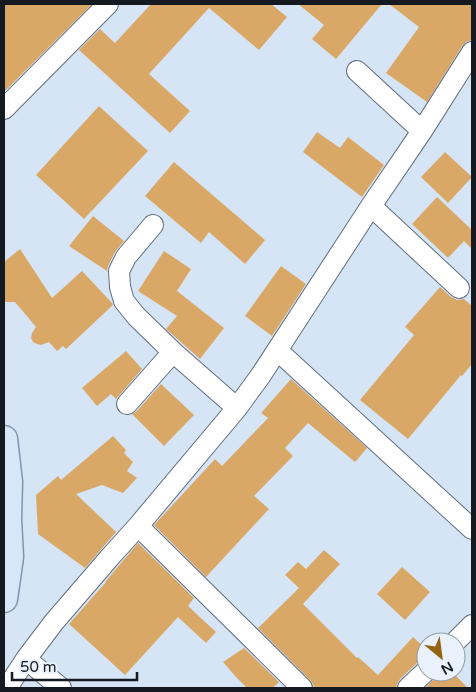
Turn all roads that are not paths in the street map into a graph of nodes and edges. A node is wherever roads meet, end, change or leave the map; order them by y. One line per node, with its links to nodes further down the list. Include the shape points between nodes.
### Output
1 (108, 4): 4 (street)
2 (472, 52): 5 (street)
3 (357, 71): 5 (street)
4 (4, 109)
5 (422, 131): 6 (street)
6 (371, 206): 8 (street); 9 (street)
7 (153, 225): 10 (street, via 122,264 120,287 124,301 136,316)
8 (459, 288)
9 (277, 350): 12 (street); 15 (street)
10 (173, 352): 11 (street); 12 (street)
11 (126, 404)
12 (236, 408): 14 (street)
13 (4, 439): 16 (main road, via 9,482 10,557)
14 (138, 526): 17 (street, via 60,615); 20 (street)
15 (472, 529)
16 (4, 599)
17 (26, 660): 18 (street); 19 (street)
18 (7, 688)
19 (61, 688)
20 (302, 688)

